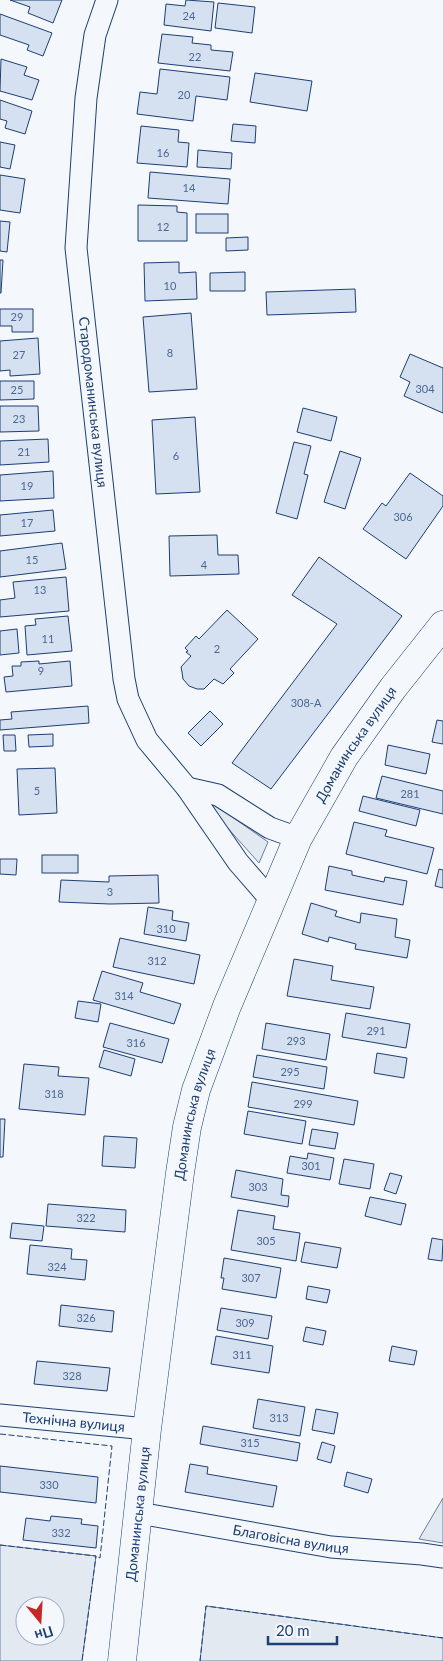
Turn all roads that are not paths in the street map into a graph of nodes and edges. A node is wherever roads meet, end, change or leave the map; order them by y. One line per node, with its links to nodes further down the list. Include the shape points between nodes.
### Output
1 (107, 0): 3 (street, Стародоманинська вулиця, via 95,35 86,98 76,248 128,699 147,740)
2 (443, 625): 4 (main road, Доманинська вулиця, via 344,757)
3 (187, 788): 4 (street, via 218,795 270,828); 5 (street, Стародоманинська вулиця, via 238,862)
4 (298, 838): 5 (main road, Доманинська вулиця)
5 (272, 900): 7 (main road, Доманинська вулиця, via 196,1090 180,1173)
6 (0, 1415): 7 (street, Технічна вулиця)
7 (147, 1429): 8 (main road, Доманинська вулиця)
8 (139, 1513): 9 (street, Благовісна вулиця, via 331,1547); 10 (main road, Доманинська вулиця)
9 (443, 1557)
10 (122, 1661)

